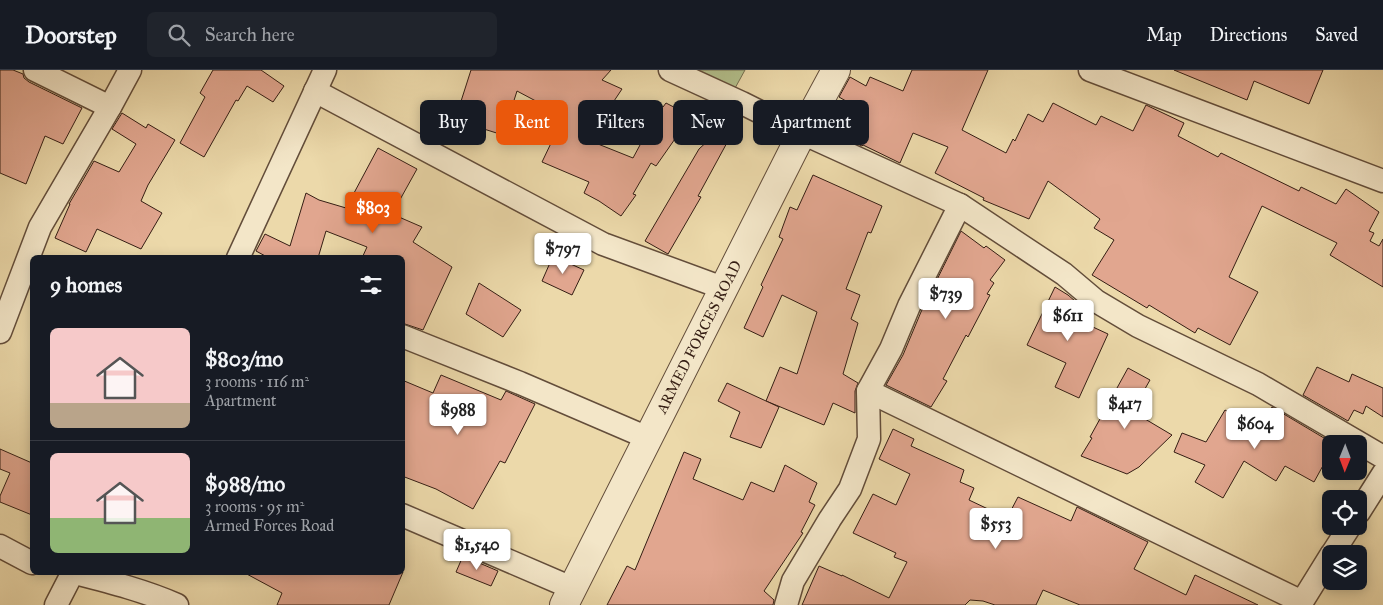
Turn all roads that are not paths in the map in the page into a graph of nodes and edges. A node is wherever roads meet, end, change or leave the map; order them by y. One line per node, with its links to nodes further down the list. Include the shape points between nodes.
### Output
1 (35, 70): 9 (street)
2 (130, 70): 9 (street)
3 (325, 70): 7 (street)
4 (670, 70): 10 (street)
5 (836, 70): 8 (street, ARMED FORCES ROAD)
6 (1090, 70): 13 (street)
7 (315, 91): 15 (street); 16 (street, via 603,244)
8 (820, 100)
9 (110, 107): 17 (street, via 40,227)
10 (753, 108)
11 (796, 145): 16 (street, ARMED FORCES ROAD)
12 (828, 145): 14 (street)
13 (1383, 181)
14 (960, 205): 19 (street); 21 (street, via 1064,274 1096,301 1138,326 1258,384)
15 (239, 255)
16 (723, 288): 20 (street, ARMED FORCES ROAD)
17 (0, 332)
18 (405, 337): 20 (street)
19 (868, 391): 31 (street); 34 (street, via 869,439 850,490 794,581)
20 (648, 438): 30 (street, ARMED FORCES ROAD)
21 (1383, 457)
22 (1383, 474): 23 (street)
23 (1367, 499)
24 (405, 517): 30 (street)
25 (0, 546): 26 (street)
26 (30, 562)
27 (1322, 570): 31 (street)
28 (71, 575): 32 (street)
29 (81, 575): 33 (street)
30 (568, 596)
31 (1301, 603)
32 (56, 605)
33 (177, 605)
34 (786, 605)

